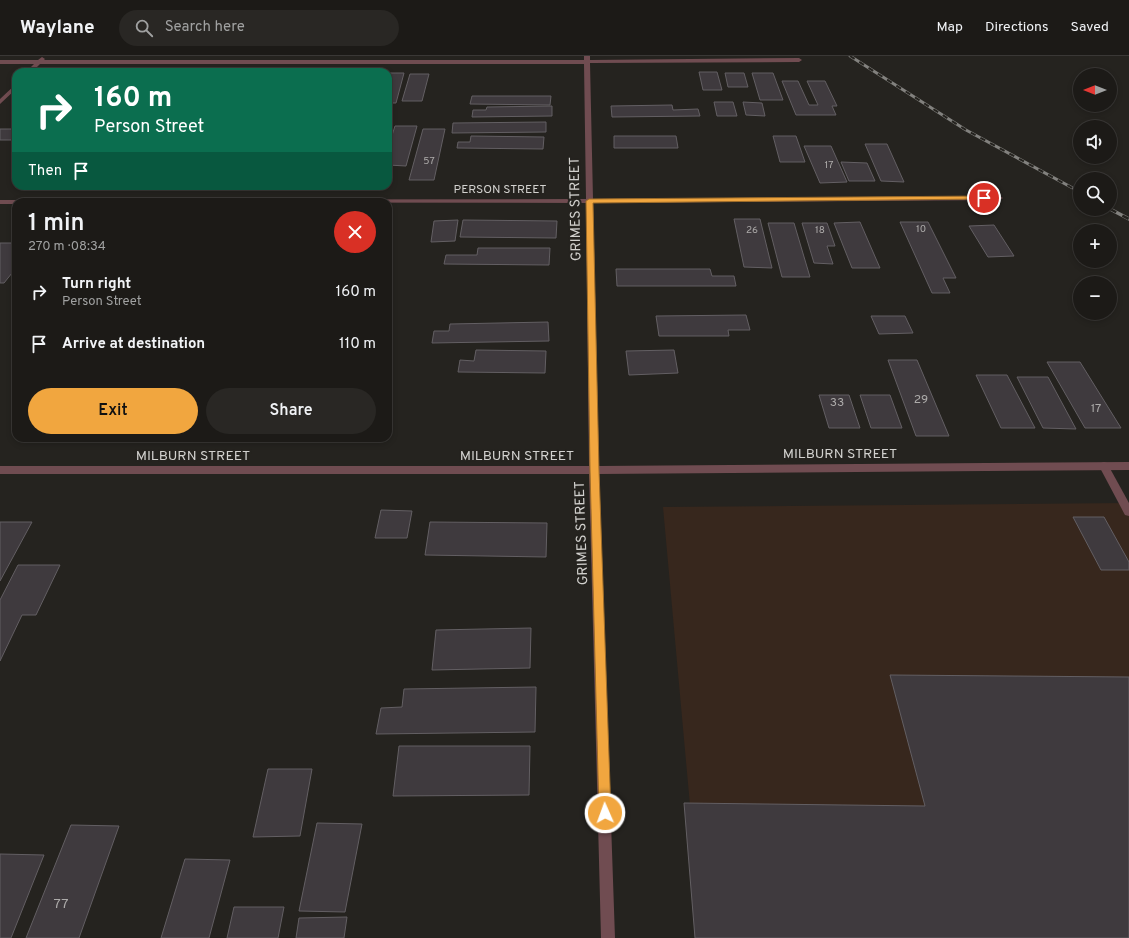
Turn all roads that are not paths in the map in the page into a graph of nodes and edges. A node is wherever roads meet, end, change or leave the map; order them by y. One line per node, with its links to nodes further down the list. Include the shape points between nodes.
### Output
1 (45, 56): 5 (street)
2 (587, 59): 3 (street); 5 (street); 11 (street, GRIMES STREET)
3 (799, 60)
4 (0, 62): 5 (street)
5 (40, 62): 6 (street)
6 (34, 68)
7 (12, 90): 8 (street)
8 (0, 102)
9 (1000, 198): 11 (street, PERSON STREET)
10 (392, 201): 11 (street, PERSON STREET)
11 (589, 201): 17 (street, GRIMES STREET)
12 (0, 202): 13 (street, PERSON STREET)
13 (12, 202)
14 (1104, 466): 15 (street, MILBURN STREET); 17 (street, MILBURN STREET); 18 (street)
15 (1129, 466)
16 (0, 470): 17 (street, MILBURN STREET)
17 (594, 470): 19 (street, GRIMES STREET)
18 (1129, 512)
19 (608, 938)

